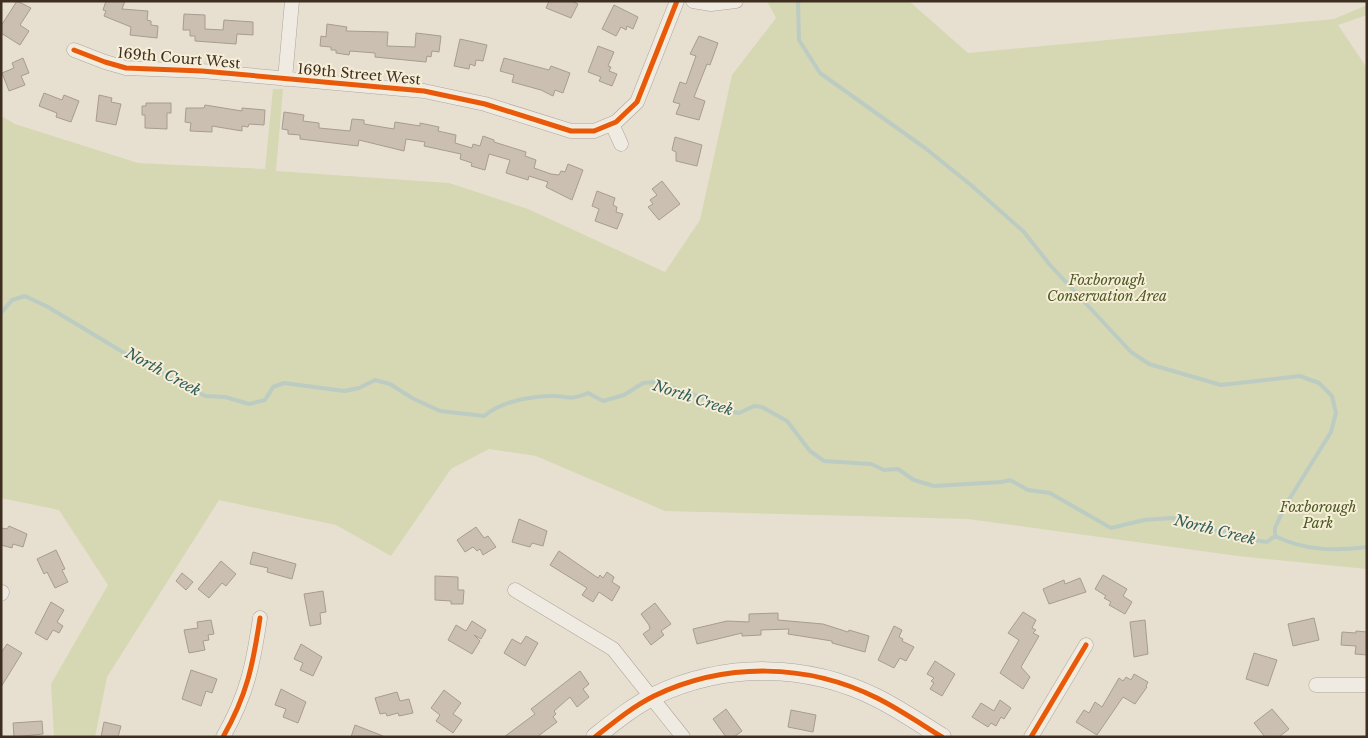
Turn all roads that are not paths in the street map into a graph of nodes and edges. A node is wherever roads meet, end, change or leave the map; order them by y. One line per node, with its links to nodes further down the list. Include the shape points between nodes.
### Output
1 (292, 1): 6 (street)
2 (677, 1): 7 (street, 169th Street West, via 644,89 629,111)
3 (693, 1): 4 (street, via 711,4)
4 (736, 1)
5 (74, 50): 6 (street, 169th Court West, via 126,68 202,70)
6 (285, 78): 7 (street, 169th Street West, via 452,96 571,132 594,132)
7 (612, 124): 8 (street)
8 (621, 144)
9 (516, 590): 14 (street, via 613,649)
10 (260, 618): 15 (street, via 247,688)
11 (1086, 645): 19 (street)
12 (1316, 685): 13 (street)
13 (1367, 685)
14 (652, 697): 16 (street); 17 (street); 18 (street, via 678,686 738,672 790,671 826,678 877,698)
15 (224, 737)
16 (595, 737)
17 (683, 737)
18 (942, 737)
19 (1032, 737)

